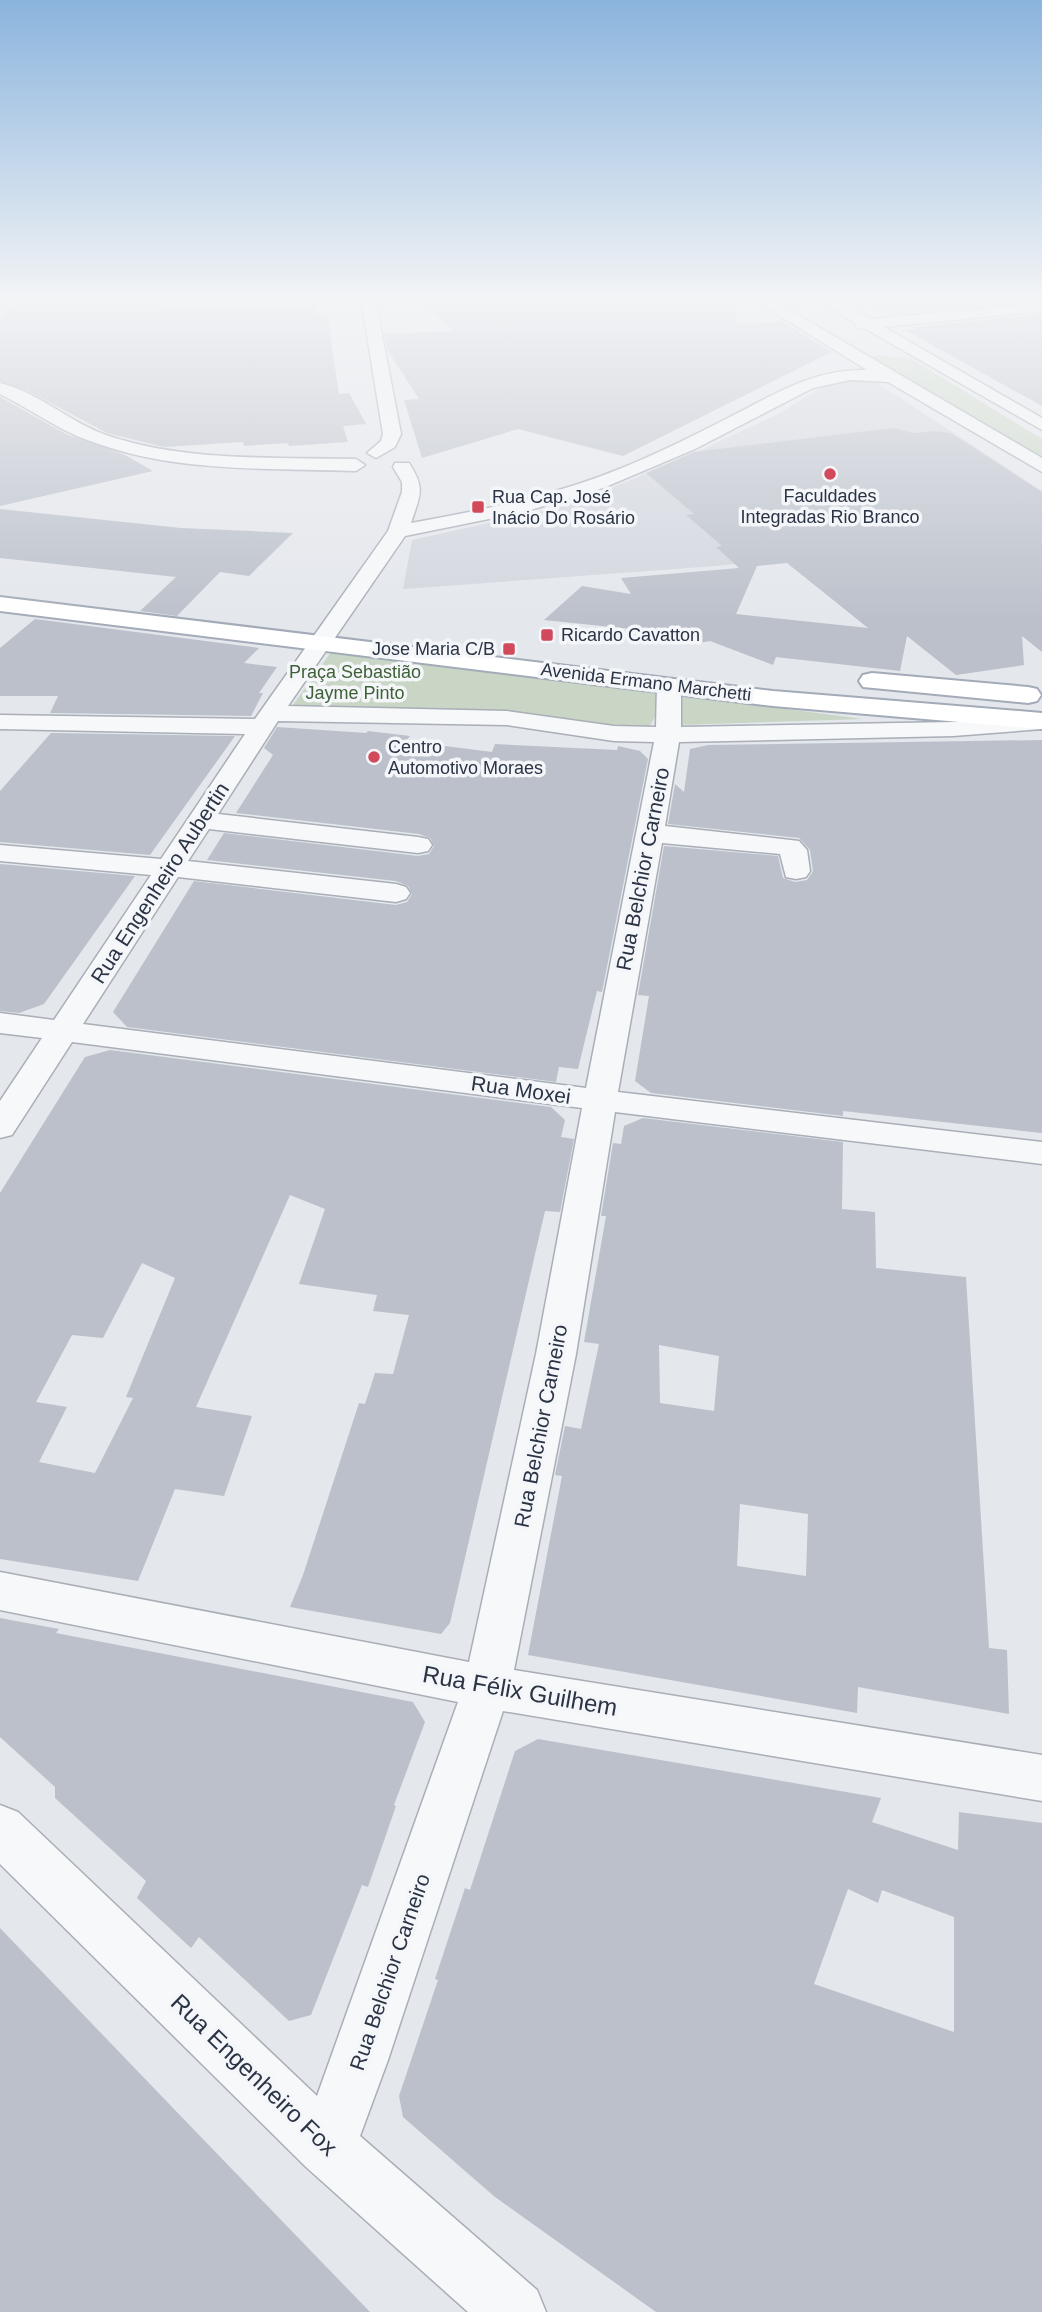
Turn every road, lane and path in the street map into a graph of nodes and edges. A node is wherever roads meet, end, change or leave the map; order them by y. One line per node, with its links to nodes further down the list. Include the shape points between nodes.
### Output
1 (35, 406): 8 (street, via 102,440 175,456)
2 (386, 406): 8 (street, via 390,443)
3 (763, 406): 10 (street, via 632,471 564,496)
4 (942, 406): 7 (street)
5 (1009, 406): 6 (street)
6 (1042, 425)
7 (1042, 466)
8 (371, 467): 9 (street); 9 (street, via 405,458 402,467 411,482)
9 (408, 504): 10 (street, Rua Engenheiro Aubertin)
10 (398, 531): 13 (street, Rua Engenheiro Aubertin)
11 (0, 585): 13 (main road, Avenida Ermano Marchetti)
12 (0, 604): 13 (main road, Avenida Ermano Marchetti)
13 (330, 631): 14 (main road, Avenida Ermano Marchetti); 16 (main road, Avenida Ermano Marchetti); 18 (street, Rua Engenheiro Aubertin)
14 (552, 646)
15 (844, 679): 17 (main road)
16 (669, 686): 20 (main road, Avenida Ermano Marchetti, via 963,718); 21 (street, Rua Belchior Carneiro)
17 (1042, 695)
18 (266, 720): 19 (street); 21 (street, via 511,718 588,732); 22 (street, Rua Engenheiro Aubertin)
19 (0, 722)
20 (1042, 722): 21 (street, via 953,729)
21 (667, 735): 23 (street, Rua Belchior Carneiro)
22 (202, 820): 24 (street); 26 (street, Rua Engenheiro Aubertin)
23 (649, 832): 27 (street, via 789,847); 31 (street, Rua Belchior Carneiro)
24 (418, 845)
25 (0, 853): 26 (street)
26 (171, 869): 28 (street); 30 (street, Rua Engenheiro Aubertin)
27 (796, 871)
28 (396, 893)
29 (0, 1023): 30 (street, Rua Moxei)
30 (64, 1030): 31 (street, Rua Moxei); 32 (street, Rua Engenheiro Aubertin)
31 (600, 1100): 33 (street, Rua Moxei); 35 (street, Rua Belchior Carneiro, via 556,1354)
32 (0, 1127)
33 (1042, 1153)
34 (0, 1591): 35 (street, Rua Félix Guilhem)
35 (487, 1687): 36 (street, Rua Félix Guilhem); 38 (street, Rua Belchior Carneiro)
36 (1042, 1778)
37 (0, 1829): 38 (street, Rua Engenheiro Fox)
38 (327, 2146): 39 (street, Rua Engenheiro Fox)
39 (515, 2312)

